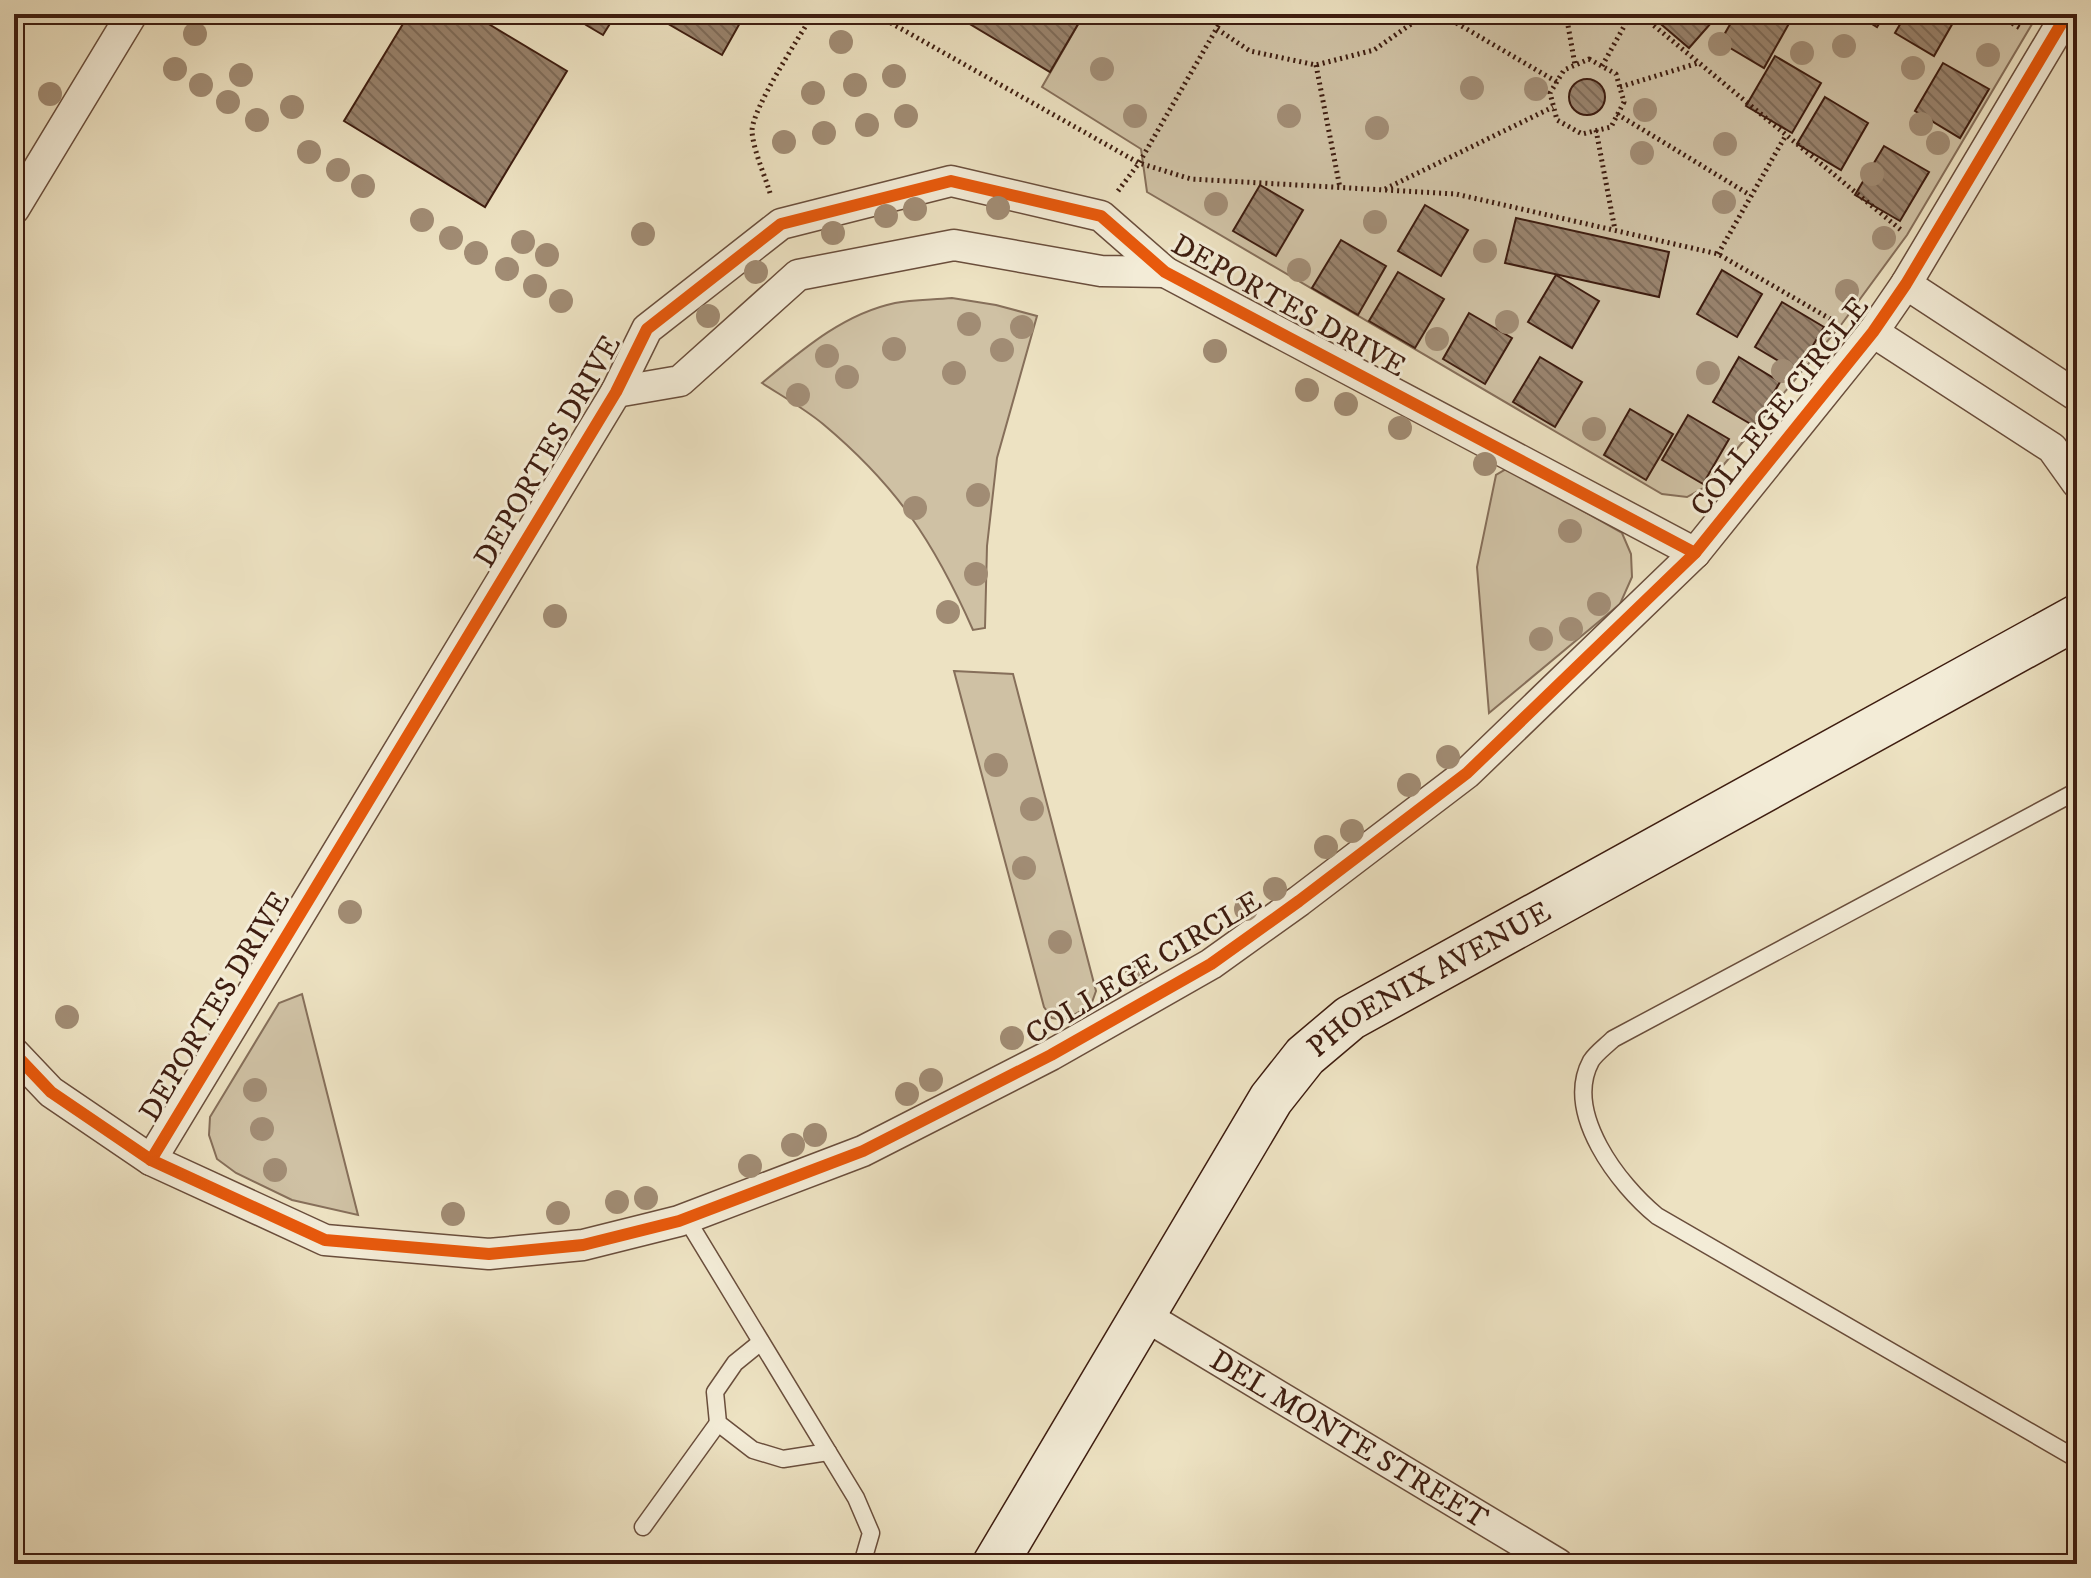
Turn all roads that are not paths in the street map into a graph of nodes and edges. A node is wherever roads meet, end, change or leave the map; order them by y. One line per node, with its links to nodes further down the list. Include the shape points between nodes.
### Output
1 (132, 14): 3 (street)
2 (2067, 14): 5 (street, COLLEGE CIRCLE)
3 (14, 209)
4 (1165, 272): 7 (street, DEPORTES DRIVE, via 1101,271 954,245 798,275 680,381); 7 (street, DEPORTES DRIVE, via 1101,216 951,181 781,224 647,329); 10 (street, DEPORTES DRIVE)
5 (1906, 284): 6 (street, COLLEGE CIRCLE); 8 (street)
6 (1873, 332): 9 (street, via 2052,448); 10 (street, COLLEGE CIRCLE)
7 (616, 392): 16 (street, DEPORTES DRIVE)
8 (2077, 396)
9 (2077, 483)
10 (1695, 553): 17 (street, COLLEGE CIRCLE, via 1467,773 1211,964 1045,1059 863,1151)
11 (2077, 617): 18 (street, PHOENIX AVENUE, via 1350,1018 1305,1056 1271,1099)
12 (2077, 791): 22 (lane, via 1613,1039 1592,1061 1583,1096 1607,1159 1657,1216)
13 (14, 1053): 15 (street, COLLEGE CIRCLE)
14 (14, 1069): 15 (street)
15 (51, 1092): 16 (street, COLLEGE CIRCLE)
16 (151, 1160): 17 (street, COLLEGE CIRCLE, via 325,1240 489,1254 583,1245)
17 (686, 1218): 19 (lane)
18 (1142, 1314): 25 (street, PHOENIX AVENUE); 26 (street, DEL MONTE STREET)
19 (761, 1342): 20 (lane, via 735,1363 715,1392); 21 (lane)
20 (718, 1423): 21 (lane, via 753,1450 783,1459); 23 (lane)
21 (828, 1452): 24 (lane, via 871,1533)
22 (2077, 1459)
23 (643, 1527)
24 (862, 1564)
25 (995, 1564)
26 (1558, 1564)

